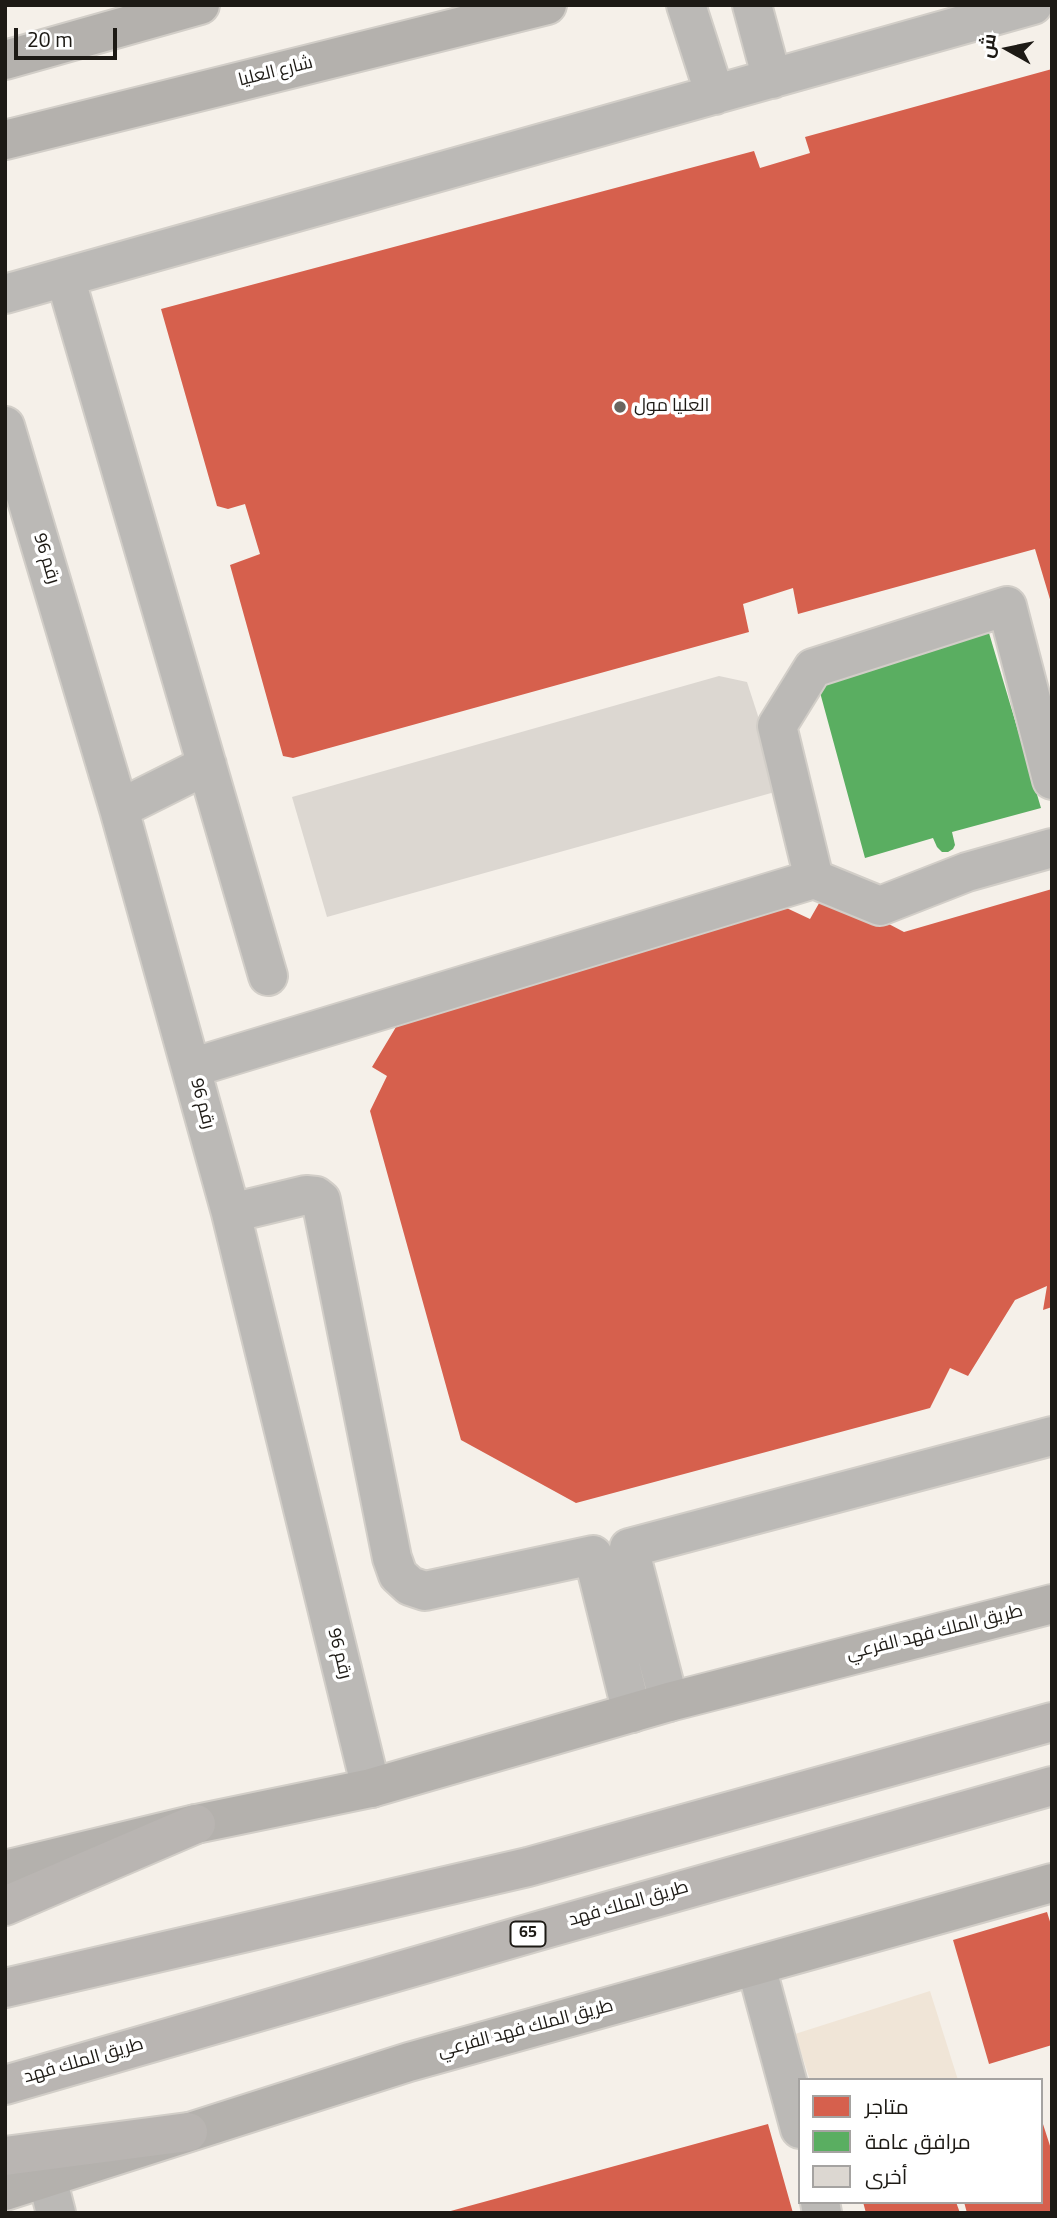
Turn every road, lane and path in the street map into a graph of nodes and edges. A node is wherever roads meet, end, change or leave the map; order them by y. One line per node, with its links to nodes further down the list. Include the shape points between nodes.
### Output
1 (200, 5): 6 (main road)
2 (547, 5): 10 (main road, شارع العليا)
3 (686, 5): 9 (street)
4 (752, 5): 8 (street)
5 (1032, 5): 8 (street)
6 (133, 14): 7 (main road)
7 (5, 60)
8 (772, 79): 9 (street)
9 (715, 95): 11 (street)
10 (5, 140)
11 (65, 277): 12 (street); 14 (street)
12 (5, 294)
13 (5, 426): 16 (street, رقم 96)
14 (207, 765): 16 (street); 19 (street)
15 (1052, 780): 18 (street, via 1007,606 813,668 777,726)
16 (119, 809): 20 (street, رقم 96)
17 (1052, 848): 18 (street, via 967,872 880,906)
18 (814, 879): 20 (street)
19 (268, 976)
20 (191, 1068): 21 (street, رقم 96)
21 (231, 1213): 23 (street, via 306,1195 321,1200 392,1558 398,1575 410,1586 425,1591); 29 (street, رقم 96)
22 (1052, 1436): 23 (street)
23 (611, 1551): 25 (street); 26 (street)
24 (1052, 1604): 25 (main road, طريق الملك فهد الفرعي)
25 (669, 1702): 26 (main road, طريق الملك فهد الفرعي)
26 (632, 1713): 29 (main road, طريق الملك فهد الفرعي)
27 (1052, 1721): 35 (highway, via 528,1867)
28 (1052, 1786): 36 (highway, طريق الملك فهد / 65)
29 (371, 1788): 30 (main road, طريق الملك فهد الفرعي)
30 (196, 1824): 31 (main road, طريق الملك فهد الفرعي); 33 (highway)
31 (5, 1870)
32 (1052, 1883): 34 (main road, طريق الملك فهد الفرعي)
33 (5, 1906)
34 (756, 1966): 37 (street); 38 (main road, طريق الملك فهد الفرعي, via 409,2062)
35 (5, 1988)
36 (5, 2085)
37 (798, 2122)
38 (188, 2132): 39 (highway); 41 (main road, طريق الملك فهد الفرعي)
39 (5, 2155)
40 (5, 2190): 41 (main road, طريق الملك فهد الفرعي)
41 (52, 2196)

